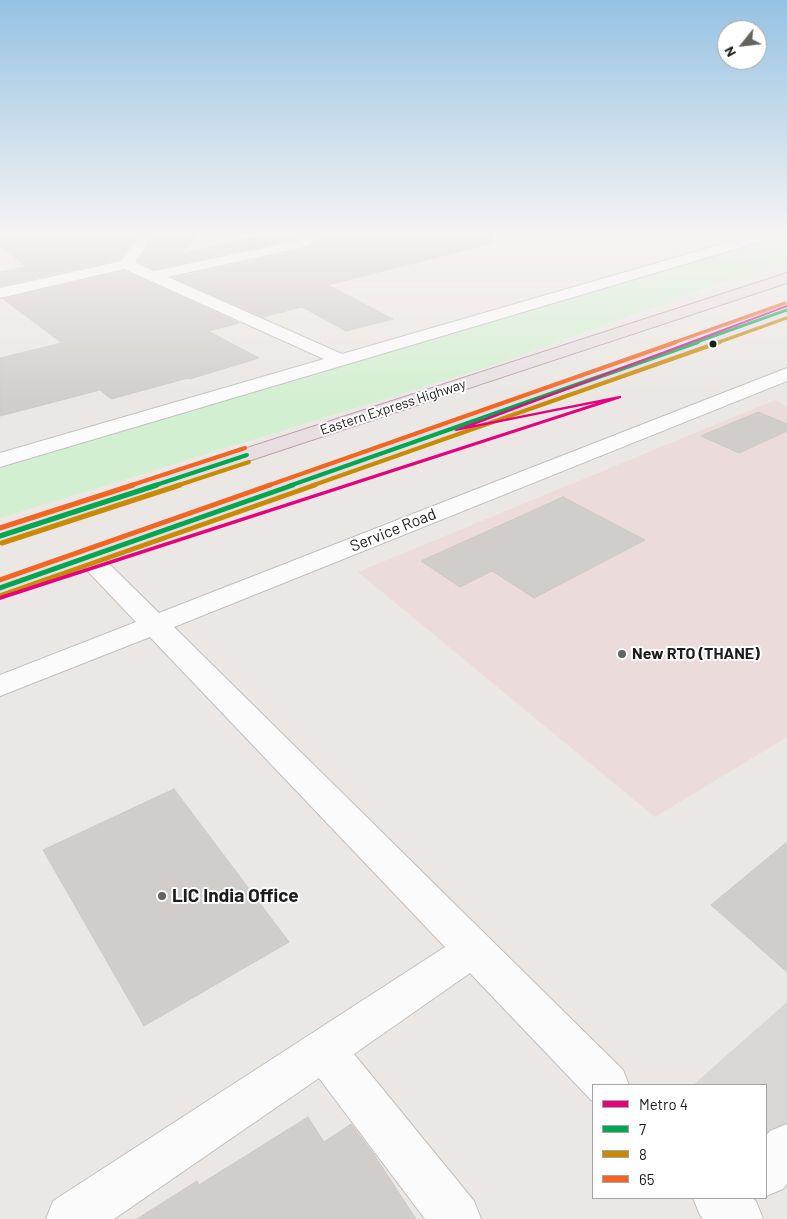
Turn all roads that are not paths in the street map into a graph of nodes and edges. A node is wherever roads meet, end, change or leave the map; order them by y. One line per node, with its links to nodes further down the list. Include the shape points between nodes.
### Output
1 (18, 289): 5 (street)
2 (180, 289): 7 (street)
3 (584, 289): 7 (street)
4 (754, 289): 10 (highway, Eastern Express Highway)
5 (0, 293)
6 (787, 310): 11 (highway)
7 (341, 360): 9 (street)
8 (787, 374): 13 (street, Service Road)
9 (0, 460)
10 (0, 536)
11 (88, 556): 12 (highway); 13 (street)
12 (0, 588)
13 (154, 624): 14 (street, Service Road); 15 (street)
14 (0, 686)
15 (474, 950): 16 (street); 17 (street)
16 (324, 1050): 20 (street); 21 (street)
17 (606, 1084)
18 (787, 1148): 19 (street)
19 (767, 1171)
20 (71, 1219)
21 (456, 1219)

